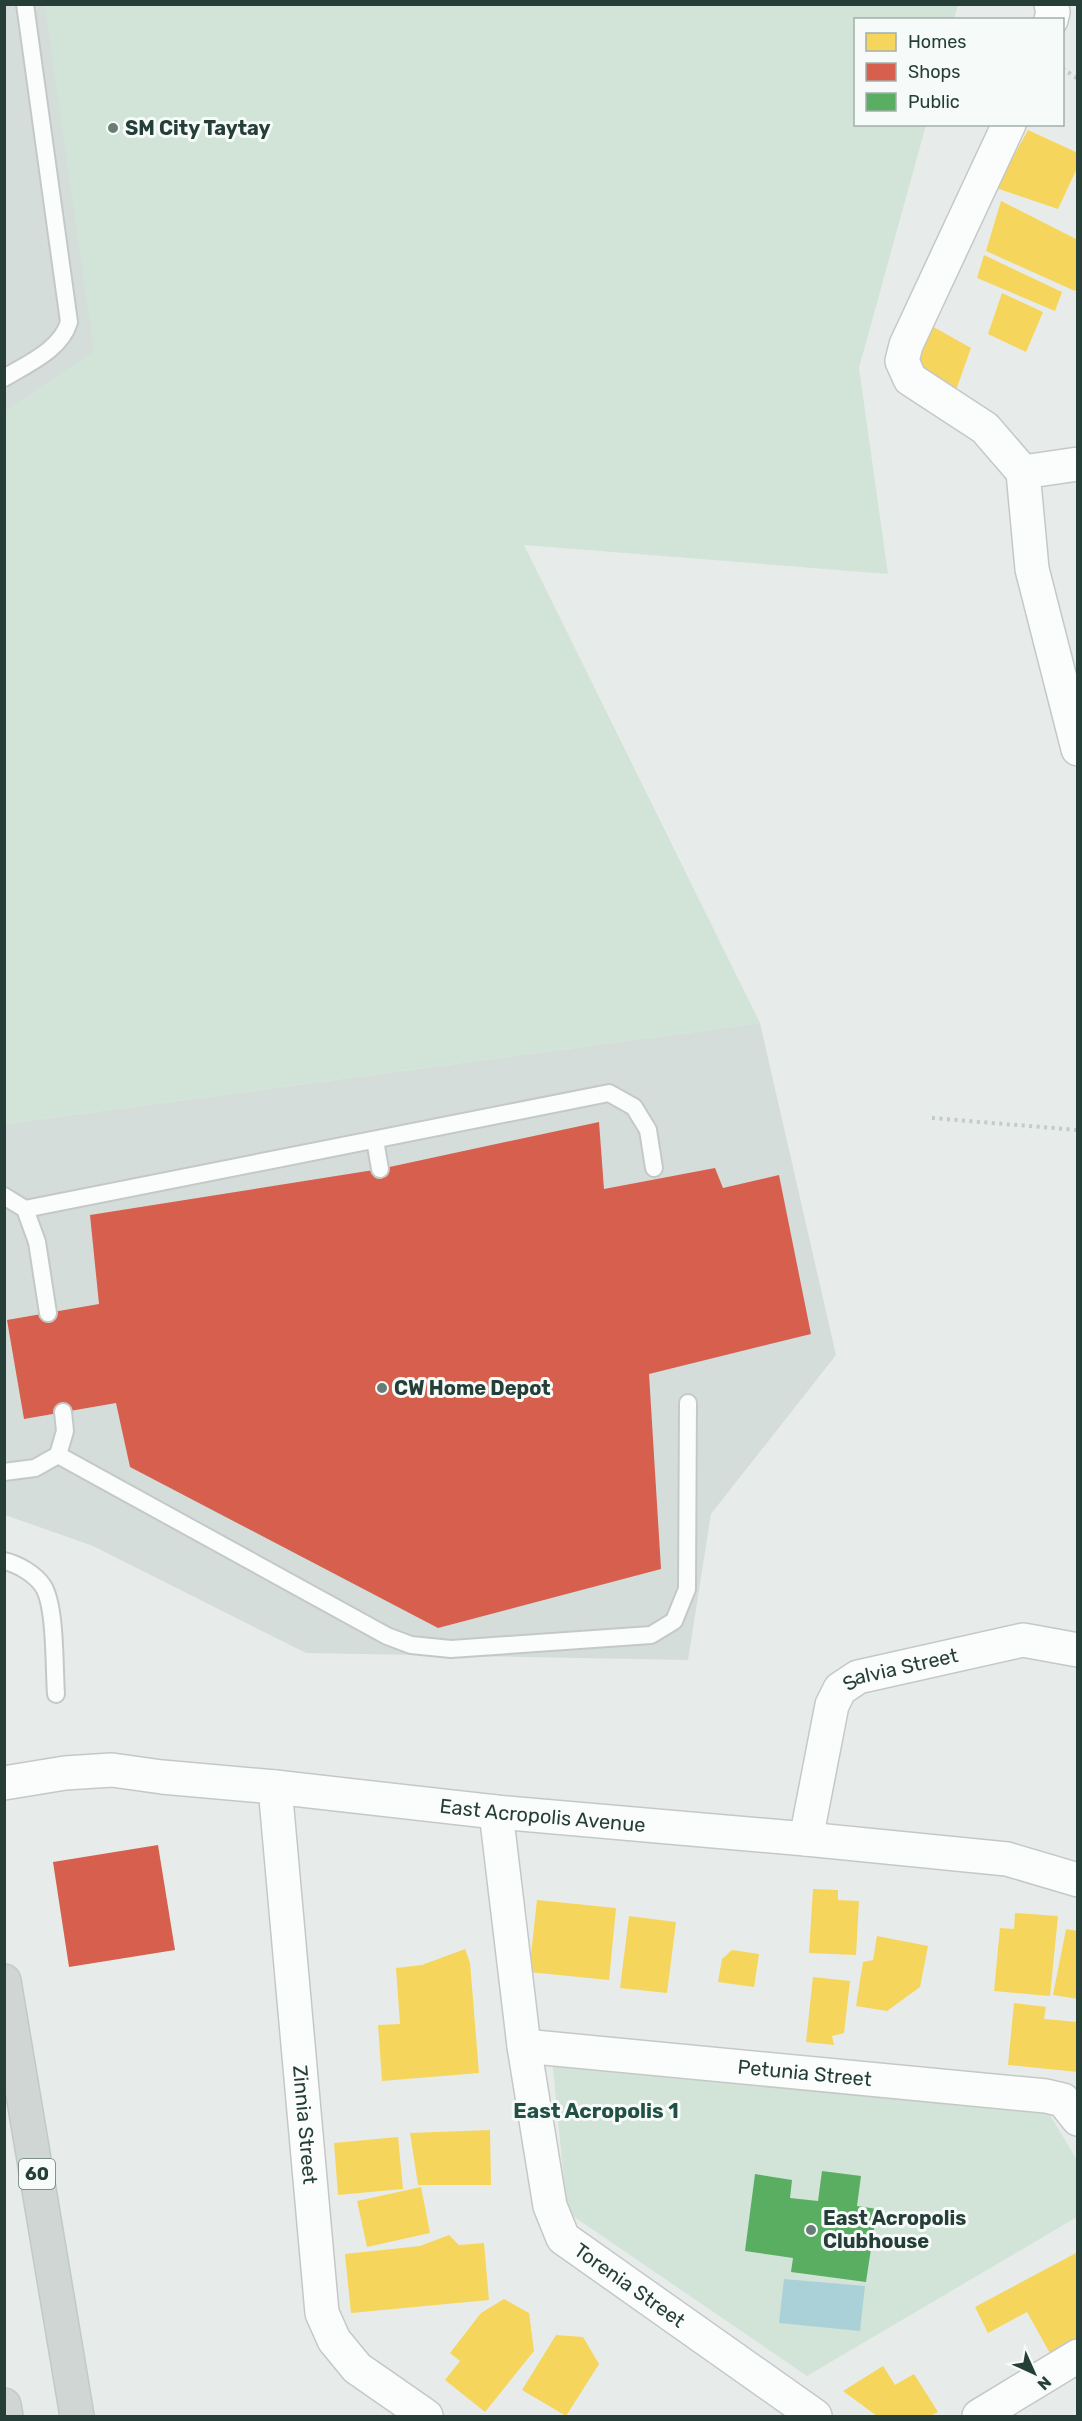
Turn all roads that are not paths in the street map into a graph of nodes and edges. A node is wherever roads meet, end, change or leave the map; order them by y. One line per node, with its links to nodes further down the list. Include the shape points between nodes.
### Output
1 (25, 4): 3 (lane, via 69,322 53,347)
2 (1008, 126): 5 (street, via 902,361 910,379 986,429)
3 (4, 378)
4 (1077, 464): 5 (street)
5 (1023, 472): 6 (street, via 1032,569)
6 (1077, 749)
7 (375, 1140): 8 (lane, via 609,1093 634,1107 648,1130); 9 (lane); 11 (lane)
8 (654, 1168)
9 (380, 1169)
10 (4, 1196): 11 (lane)
11 (25, 1209): 12 (lane, via 37,1242)
12 (48, 1313)
13 (688, 1402): 15 (lane, via 687,1589 674,1621 651,1635 451,1649 411,1645 387,1636)
14 (63, 1412): 15 (lane, via 65,1431)
15 (58, 1455): 16 (lane, via 35,1468)
16 (4, 1472)
17 (4, 1561): 19 (lane, via 16,1563 43,1586 50,1605)
18 (1077, 1650): 23 (street, Salvia Street, via 1023,1640 858,1677 840,1689 832,1705)
19 (56, 1694)
20 (4, 1783): 21 (street, East Acropolis Avenue, via 112,1770)
21 (275, 1787): 22 (street, East Acropolis Avenue); 32 (street, Zinnia Street, via 322,2313 334,2340 357,2368)
22 (496, 1812): 23 (street, East Acropolis Avenue); 26 (street, Torenia Street)
23 (806, 1839): 24 (street, East Acropolis Avenue, via 1007,1859)
24 (1077, 1880)
25 (4, 1981): 31 (main road, 60)
26 (524, 2046): 27 (street, Petunia Street, via 1046,2096 1063,2100); 33 (street, Torenia Street, via 550,2206 563,2238)
27 (1077, 2119)
28 (1077, 2356): 34 (street)
29 (4, 2405): 30 (main road)
30 (6, 2416)
31 (77, 2416)
32 (426, 2416)
33 (815, 2416)
34 (979, 2416)

